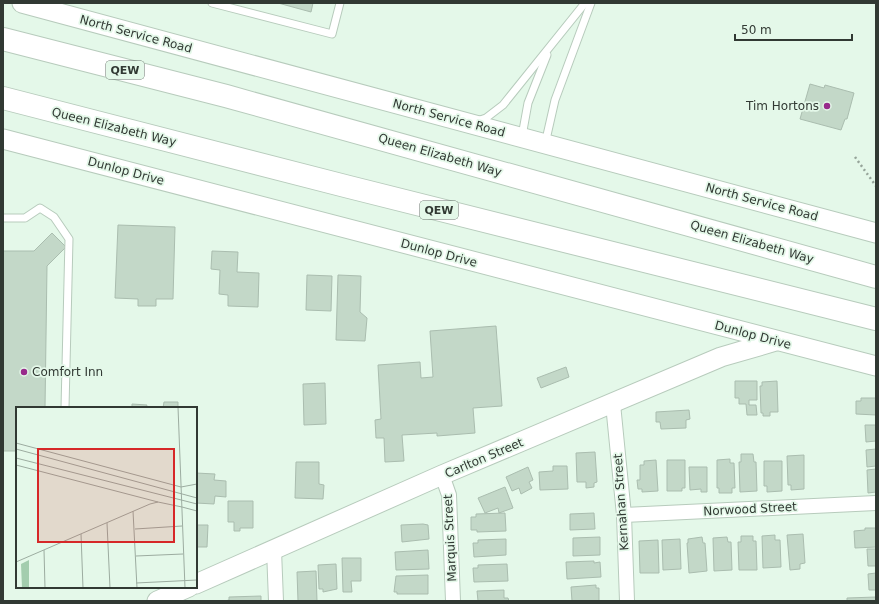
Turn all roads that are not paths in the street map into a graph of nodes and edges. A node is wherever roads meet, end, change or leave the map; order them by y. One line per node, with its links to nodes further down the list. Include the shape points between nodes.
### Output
1 (22, 3): 9 (street, North Service Road)
2 (212, 3): 3 (lane, via 332,34)
3 (340, 3)
4 (585, 3): 7 (lane)
5 (591, 3): 12 (lane, via 555,100)
6 (3, 38): 15 (highway, Queen Elizabeth Way / QEW, via 233,98)
7 (550, 47): 9 (lane, via 503,105 486,118); 10 (lane, via 528,103)
8 (3, 98): 16 (highway, Queen Elizabeth Way / QEW)
9 (470, 124): 10 (street, North Service Road)
10 (522, 138): 12 (street, North Service Road)
11 (3, 139): 17 (street, Dunlop Drive)
12 (545, 144): 14 (street, North Service Road)
13 (3, 218): 20 (lane, via 25,218 40,208 54,218 69,239)
14 (876, 233)
15 (876, 277)
16 (876, 319)
17 (776, 341): 18 (street, Dunlop Drive); 19 (street, Carlton Street, via 721,357)
18 (876, 366)
19 (613, 404): 21 (street, Carlton Street); 23 (street, Kernahan Street)
20 (65, 407)
21 (442, 475): 24 (street, Carlton Street); 29 (street, Marquis Street, via 449,495)
22 (876, 503): 23 (street, Norwood Street)
23 (624, 515): 30 (street, Kernahan Street)
24 (274, 550): 25 (street, Carlton Street); 28 (street)
25 (197, 584)
26 (187, 588): 27 (street)
27 (157, 601)
28 (276, 601)
29 (453, 601)
30 (627, 601)

